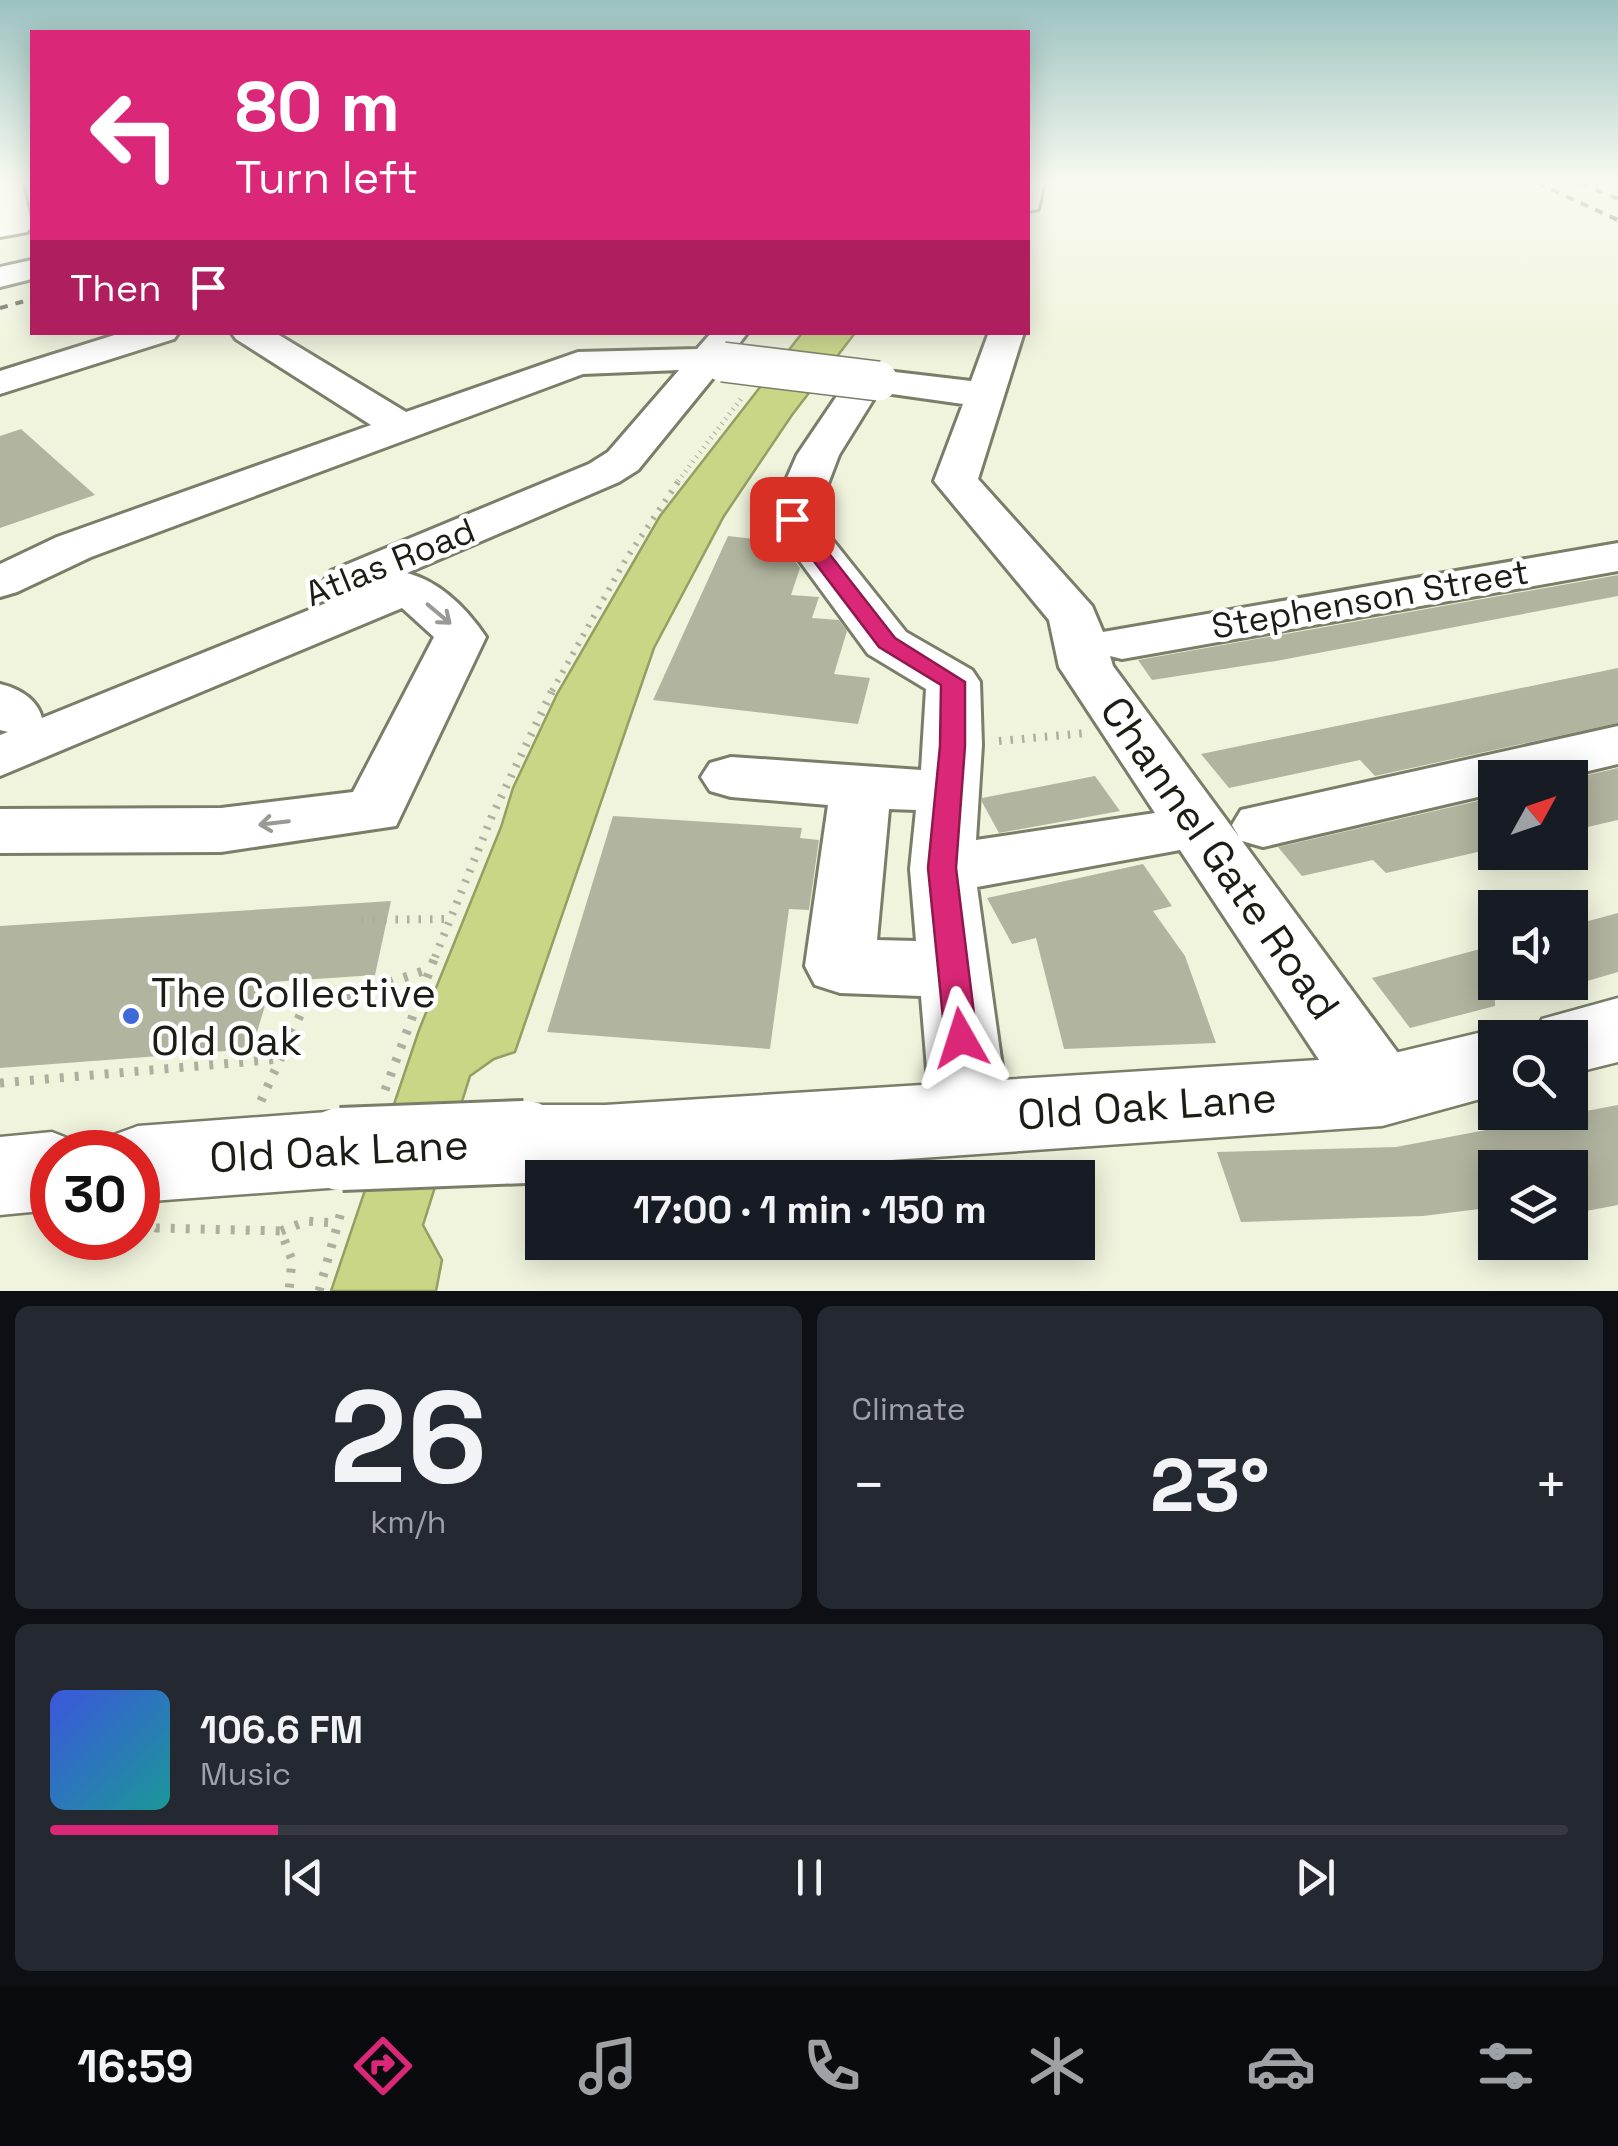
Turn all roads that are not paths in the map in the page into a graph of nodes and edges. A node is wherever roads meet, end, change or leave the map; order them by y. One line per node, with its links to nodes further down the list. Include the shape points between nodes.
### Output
1 (30, 270): 2 (street)
2 (0, 276)
3 (99, 335): 9 (street)
4 (152, 335): 10 (street)
5 (253, 335): 13 (street)
6 (1006, 335): 12 (street)
7 (572, 348): 8 (street); 13 (street)
8 (721, 352): 11 (street, bridge); 17 (street, Atlas Road, via 623,461 604,473)
9 (0, 367)
10 (0, 383)
11 (868, 386): 12 (street); 19 (street, via 818,455 792,519 887,642 953,682)
12 (986, 394): 16 (street, via 956,481)
13 (402, 427): 15 (street, via 74,547)
14 (1618, 557): 16 (street, Stephenson Street)
15 (0, 582)
16 (1098, 630): 30 (street, Channel Gate Road, via 1086,667)
17 (4, 724): 23 (street, one-way to 23, via 407,588 460,637 374,810 221,830)
18 (1618, 746): 22 (street)
19 (951, 768): 21 (street); 25 (street)
20 (731, 777): 21 (street)
21 (861, 788): 26 (street, via 840,966)
22 (1263, 824)
23 (0, 831)
24 (1160, 834): 25 (street)
25 (942, 868): 26 (street)
26 (954, 970): 31 (street)
27 (1618, 1030): 28 (main road)
28 (1588, 1038)
29 (1478, 1066): 30 (main road, Old Oak Lane)
30 (1382, 1091): 31 (main road, Old Oak Lane)
31 (970, 1118): 34 (main road, Old Oak Lane, bridge, via 525,1142)
32 (30, 1173): 33 (main road)
33 (0, 1176)
34 (160, 1194)

